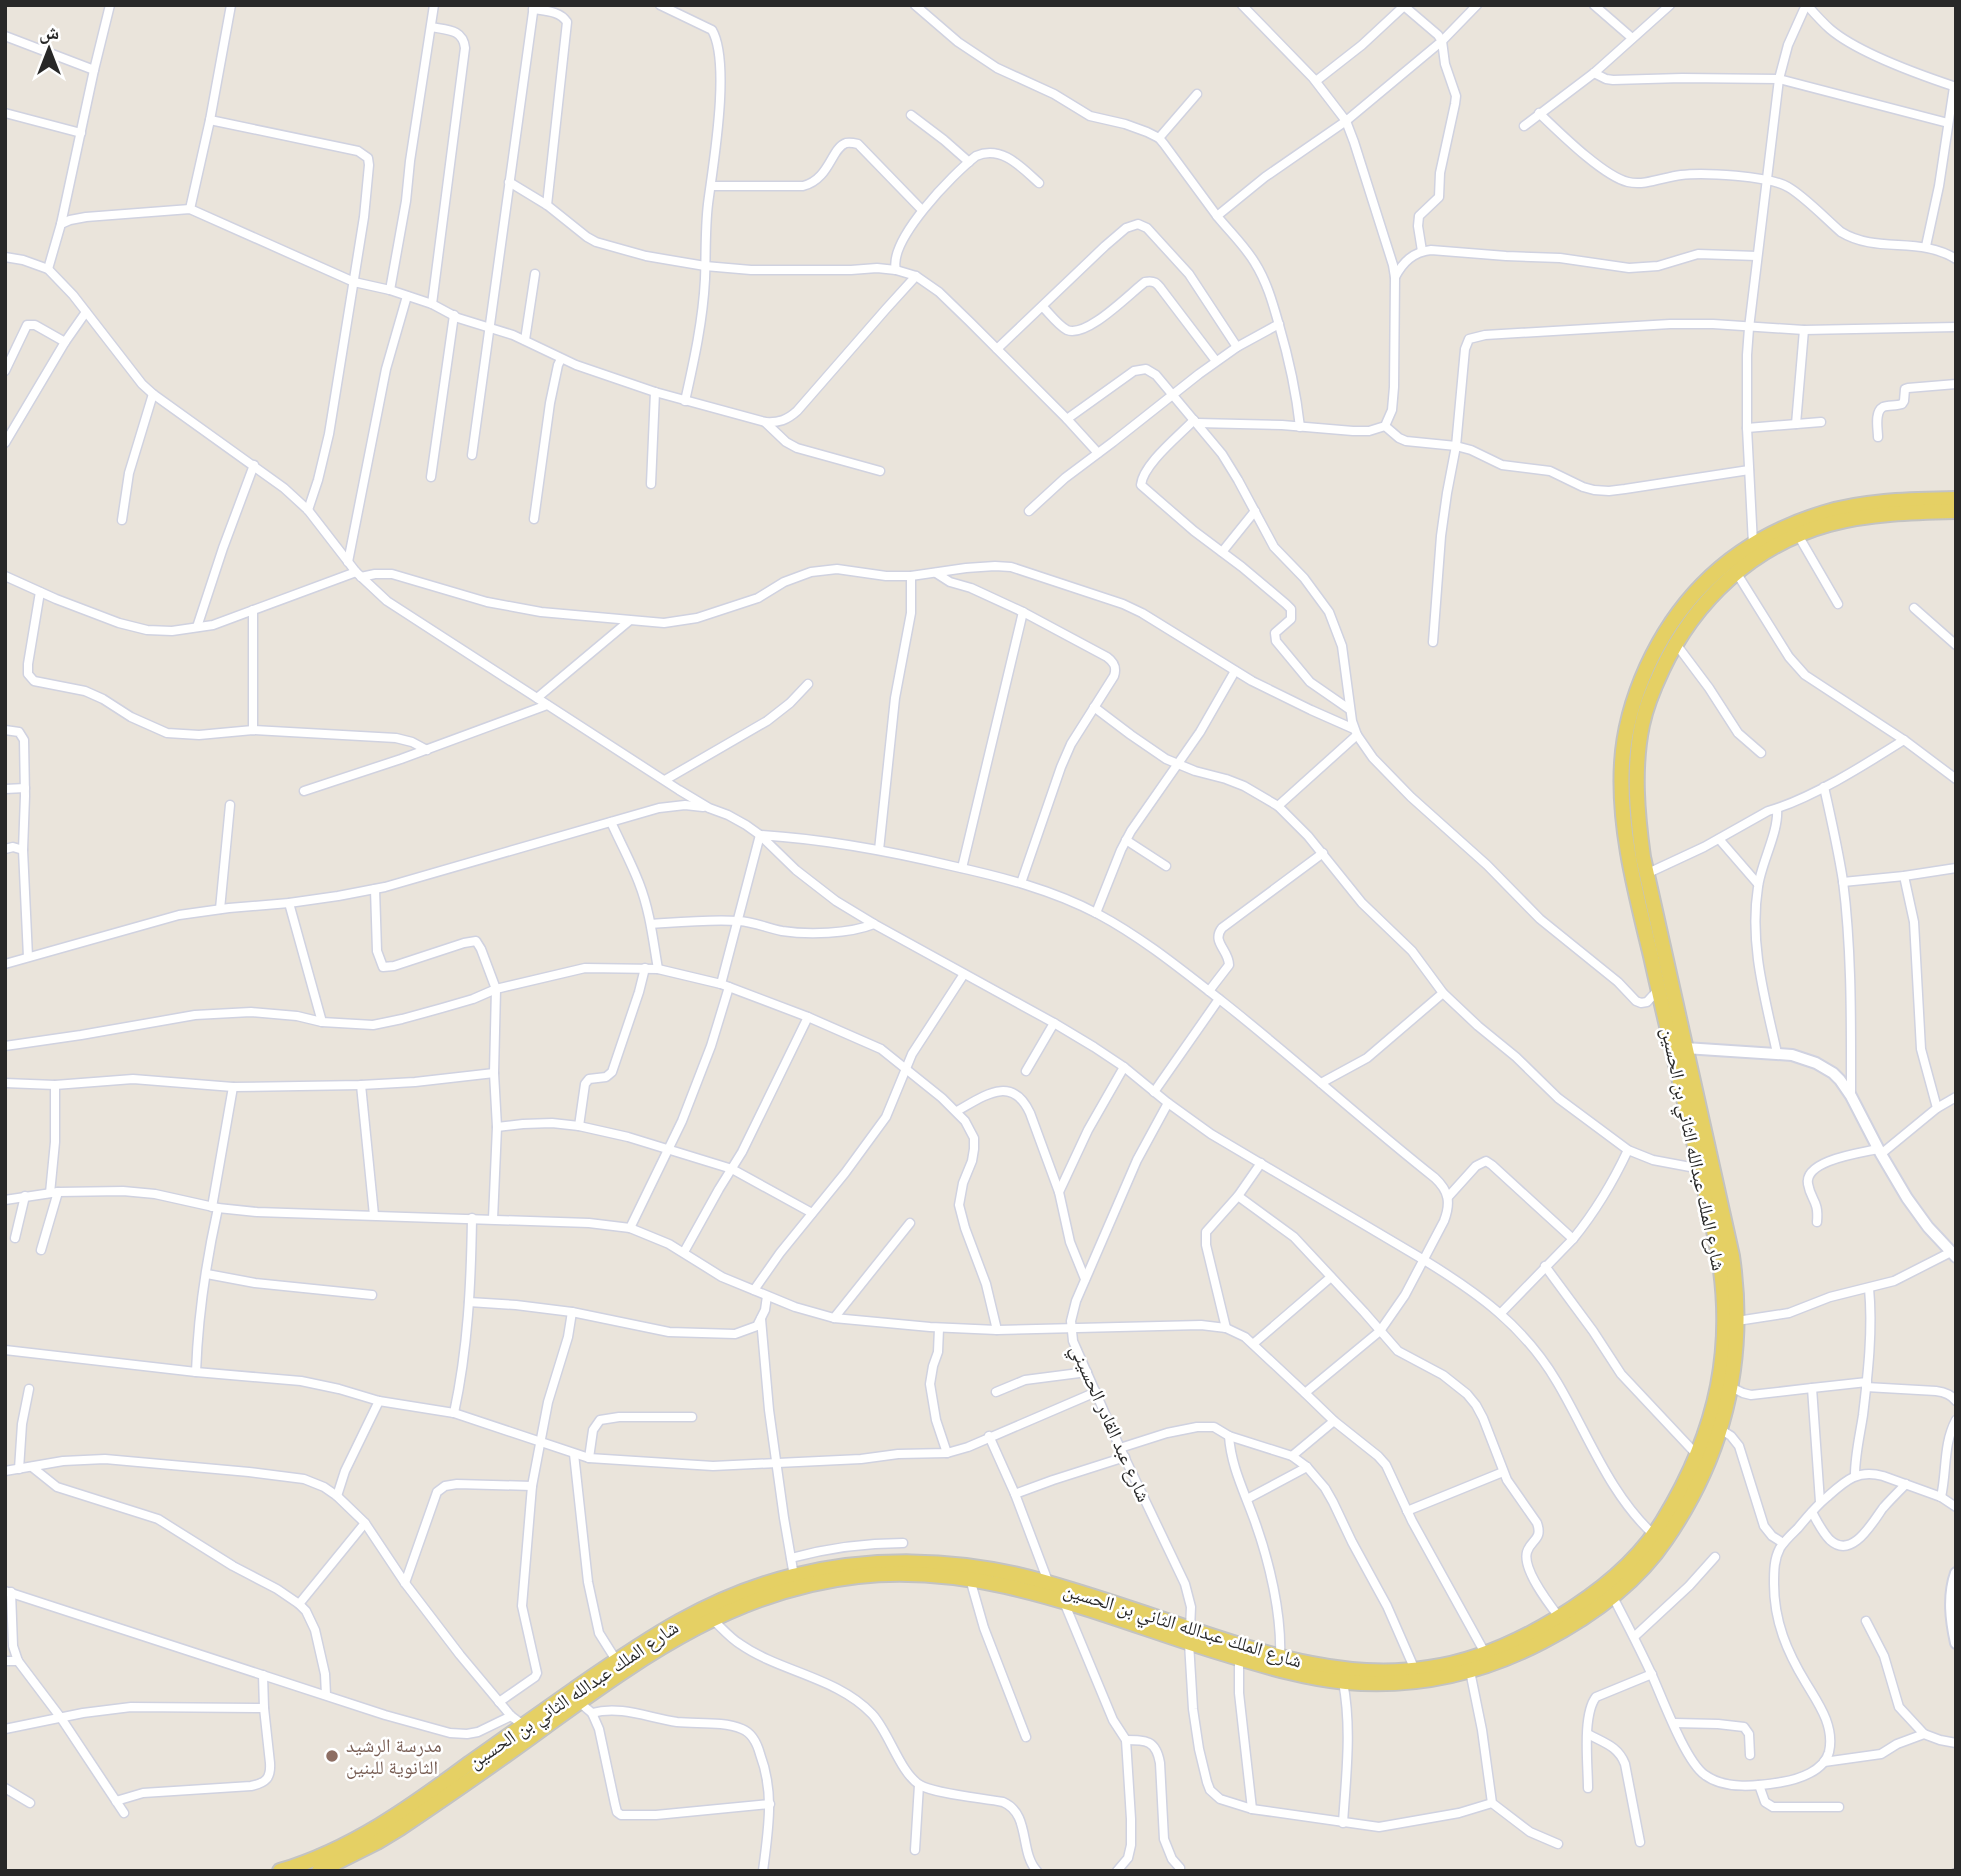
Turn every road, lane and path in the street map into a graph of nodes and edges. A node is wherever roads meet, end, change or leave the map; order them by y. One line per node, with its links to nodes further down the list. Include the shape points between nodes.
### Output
1 (110, 5): 17 (street)
2 (231, 5): 26 (street)
3 (434, 5): 13 (street)
4 (660, 5): 36 (street, via 716,36 720,99)
5 (915, 5): 31 (street, via 997,68 1090,116)
6 (1242, 5): 20 (street)
7 (1478, 5): 16 (street)
8 (1594, 5): 15 (street)
9 (1670, 5): 15 (street)
10 (1807, 5): 19 (street, via 1788,45); 21 (street, via 1830,30 1848,41)
11 (1403, 6): 16 (street); 20 (street)
12 (534, 7): 34 (street); 37 (street, via 563,16 567,22)
13 (431, 27): 54 (street); 56 (street, via 458,33 465,48)
14 (5, 36): 17 (street)
15 (1632, 38): 18 (street)
16 (1442, 41): 27 (street); 43 (street, via 1456,96 1439,197 1419,216)
17 (94, 70): 30 (street)
18 (1594, 73): 19 (street, via 1613,80); 24 (street)
19 (1779, 79): 28 (street); 33 (street)
20 (1316, 81): 27 (street)
21 (1955, 87): 28 (street)
22 (1197, 94): 31 (street)
23 (5, 113): 30 (street)
24 (1539, 113): 29 (street); 33 (street, via 1608,173 1628,182 1701,173)
25 (911, 115): 32 (street)
26 (210, 120): 38 (street); 53 (street, via 358,150 368,158)
27 (1346, 121): 40 (street); 52 (street)
28 (1948, 123): 42 (street)
29 (1524, 126)
30 (81, 133): 41 (street)
31 (1159, 138): 40 (street)
32 (969, 162): 35 (street, via 981,154 999,153); 39 (street)
33 (1767, 181): 42 (street, via 1789,187 1851,238); 44 (street)
34 (509, 182): 37 (street); 61 (street)
35 (1039, 183)
36 (712, 186): 39 (street, via 812,184 841,147 851,142); 47 (street)
37 (547, 205): 47 (street, via 596,242)
38 (190, 209): 41 (street, via 86,217); 53 (street)
39 (922, 210): 49 (street, via 895,257)
40 (1217, 216): 60 (street, via 1256,265)
41 (61, 224): 48 (street)
42 (1926, 246): 46 (street)
43 (1422, 251): 44 (street, via 1560,258 1629,268 1658,266 1698,254); 52 (street, via 1408,259)
44 (1757, 256): 63 (street)
45 (5, 257): 48 (street)
46 (1956, 259)
47 (705, 266): 49 (street); 76 (street)
48 (48, 269): 58 (street)
49 (896, 270): 51 (street)
50 (535, 274): 65 (street)
51 (916, 276): 68 (street, via 939,292); 79 (street, via 797,411 777,423)
52 (1395, 277): 82 (street, via 1394,387)
53 (354, 282): 54 (street); 97 (street, via 329,434)
54 (390, 290): 55 (street)
55 (407, 296): 56 (street); 106 (street, via 386,369)
56 (432, 304): 59 (street)
57 (1043, 307): 67 (street, via 1126,228 1142,225 1189,274); 68 (street); 70 (street, via 1064,327 1080,331 1151,280)
58 (86, 312): 66 (street); 74 (street)
59 (454, 315): 61 (street); 93 (street)
60 (1279, 324): 67 (street); 83 (street)
61 (489, 327): 65 (street); 89 (street)
62 (1956, 327): 64 (street)
63 (1749, 328): 64 (street); 84 (street); 87 (street, via 1670,324 1475,336 1466,343)
64 (1804, 330): 81 (street)
65 (525, 340): 69 (street)
66 (65, 342): 71 (street, via 36,325 27,325); 86 (street)
67 (1237, 347): 70 (street)
68 (997, 349): 77 (street)
69 (561, 359): 73 (street); 101 (street, via 550,403)
70 (1216, 361): 75 (street)
71 (5, 371)
72 (1956, 384): 85 (street, via 1905,389 1902,404 1879,410)
73 (655, 392): 76 (street); 94 (street)
74 (153, 394): 90 (street); 102 (street, via 129,473)
75 (1172, 394): 77 (street, via 1151,371 1141,369); 78 (street); 88 (street)
76 (685, 401): 79 (street)
77 (1067, 419): 88 (street)
78 (1196, 421): 83 (street); 99 (street); 105 (street, via 1154,462 1141,485)
79 (765, 422): 92 (street, via 797,448)
80 (1821, 422): 81 (street)
81 (1796, 424): 84 (street)
82 (1385, 426): 83 (street, via 1369,431); 87 (street, via 1406,440)
83 (1300, 427)
84 (1747, 428): 91 (street)
85 (1878, 437)
86 (5, 443)
87 (1456, 446): 91 (street, via 1502,466 1549,471 1594,490); 119 (street, via 1441,536)
88 (1098, 453): 98 (street)
89 (472, 456)
90 (254, 465): 97 (street); 118 (street)
91 (1749, 470): 104 (street)
92 (880, 471)
93 (432, 477)
94 (651, 484)
95 (1956, 499): 96 (main road, شارع الملك عبدالله الثاني بن الحسين)
96 (1935, 505): 100 (main road, شارع الملك عبدالله الثاني بن الحسين); 103 (main road, شارع الملك عبدالله الثاني بن الحسين, via 1829,524); 104 (main road, شارع الملك عبدالله الثاني بن الحسين, via 1869,504 1826,512)
97 (308, 510): 106 (street)
98 (1029, 511)
99 (1255, 511): 105 (street); 127 (street, via 1274,547 1314,590 1335,625 1344,655)
100 (1956, 511)
101 (534, 519)
102 (122, 520)
103 (1798, 536): 107 (main road, شارع الملك عبدالله الثاني بن الحسين); 113 (street)
104 (1753, 544): 175 (main road, شارع الملك عبدالله الثاني بن الحسين, via 1726,562 1679,610 1640,681 1627,723 1621,765 1623,820)
105 (1222, 552): 127 (street, via 1291,609 1291,619 1275,633 1276,641 1310,682)
106 (348, 562): 109 (street)
107 (1736, 572): 120 (main road, شارع الملك عبدالله الثاني بن الحسين, via 1709,598); 131 (street, via 1805,676)
108 (936, 573): 111 (street); 116 (street); 122 (street, via 995,566 1026,571 1142,613)
109 (358, 574): 115 (street); 117 (street, via 392,575 541,612); 124 (street, via 387,601)
110 (5, 576): 112 (street)
111 (911, 576): 117 (street, via 837,569 811,572 758,598 697,618 664,623); 151 (street, via 911,613 895,698)
112 (40, 592): 118 (street, via 139,628 172,631); 129 (street, via 28,664 34,681 85,691 167,733)
113 (1838, 604)
114 (1914, 608): 121 (street)
115 (253, 610): 118 (street); 129 (street)
116 (1023, 612): 126 (street, via 1113,661 1114,676); 154 (street)
117 (629, 621): 124 (street)
118 (197, 627)
119 (1433, 642)
120 (1676, 644): 133 (street, via 1738,733); 156 (main road, شارع الملك عبدالله الثاني بن الحسين, via 1648,703 1638,750 1638,817)
121 (1956, 645)
122 (1235, 671): 130 (street); 134 (street)
123 (808, 684): 136 (street, via 766,721)
124 (537, 698): 125 (street)
125 (547, 705): 132 (street); 136 (street)
126 (1094, 707): 134 (street); 159 (street, via 1061,767)
127 (1349, 709): 130 (street)
128 (5, 730): 138 (street, via 19,732 24,740)
129 (253, 730): 132 (street, via 396,738)
130 (1356, 732): 142 (street); 175 (street, via 1393,780 1540,919 1636,1001 1647,1002)
131 (1904, 740): 135 (street); 137 (street)
132 (427, 750): 140 (street)
133 (1761, 753)
134 (1178, 765): 142 (street, via 1244,786); 148 (street)
135 (1956, 779)
136 (664, 780): 143 (street)
137 (1824, 786): 144 (street); 158 (street)
138 (25, 788): 139 (street); 150 (street)
139 (5, 789)
140 (304, 791)
141 (230, 805): 163 (street)
142 (1278, 806): 152 (street)
143 (709, 808): 145 (street, via 659,808); 146 (street)
144 (1777, 809): 147 (street); 160 (street)
145 (611, 822): 161 (street); 166 (street, via 639,882)
146 (760, 835): 151 (street); 165 (street); 167 (street, via 796,870)
147 (1720, 839): 156 (street); 160 (street)
148 (1126, 841): 153 (street); 164 (street)
149 (5, 849): 150 (street)
150 (23, 850): 168 (street)
151 (880, 850): 154 (street)
152 (1323, 853): 176 (street, via 1222,928 1218,941 1229,965); 177 (street, via 1362,903 1412,951)
153 (1166, 866)
154 (962, 868): 159 (street)
155 (1956, 868): 157 (street)
156 (1646, 874): 183 (main road, شارع الملك عبدالله الثاني بن الحسين)
157 (1904, 876): 158 (street); 198 (street, via 1914,922 1921,1049)
158 (1843, 881): 195 (street)
159 (1021, 883): 164 (street)
160 (1758, 884): 184 (street, via 1756,954)
161 (375, 889): 162 (street); 174 (street, via 377,951 383,967 476,941)
162 (289, 903): 163 (street); 180 (street)
163 (220, 909): 168 (street, via 179,915)
164 (1096, 913): 176 (street)
165 (737, 921): 166 (street); 167 (street, via 798,932 860,930); 173 (street)
166 (651, 924): 171 (street)
167 (874, 924): 172 (street)
168 (28, 957): 169 (street)
169 (5, 964)
170 (645, 968): 171 (street); 174 (street, via 585,968); 200 (street, via 612,1072 585,1084)
171 (657, 969): 173 (street)
172 (964, 974): 181 (street); 186 (street)
173 (725, 986): 179 (street); 202 (street, via 695,1090)
174 (496, 989): 180 (street, via 373,1025); 188 (street)
175 (1658, 990): 207 (main road, شارع الملك عبدالله الثاني بن الحسين)
176 (1209, 991): 178 (street)
177 (1443, 993): 190 (street, via 1367,1058); 203 (street, via 1558,1098)
178 (1219, 999): 190 (street); 194 (street)
179 (808, 1017): 186 (street, via 873,1045); 206 (street)
180 (322, 1022): 182 (street, via 251,1012 195,1015)
181 (1054, 1023): 185 (street); 187 (street)
182 (5, 1046)
183 (1685, 1048): 184 (street); 209 (main road, شارع الملك عبدالله الثاني بن الحسين)
184 (1777, 1053): 195 (street, via 1825,1068)
185 (1124, 1067): 194 (street); 208 (street)
186 (906, 1069): 199 (street); 216 (street, via 886,1117)
187 (1026, 1070)
188 (494, 1073): 192 (street); 201 (street)
189 (5, 1083): 191 (street)
190 (1321, 1083): 213 (street, via 1442,1184)
191 (55, 1084): 193 (street, via 133,1079); 210 (street)
192 (361, 1085): 193 (street); 217 (street)
193 (233, 1087): 215 (street)
194 (1154, 1092): 197 (street)
195 (1851, 1096): 204 (street)
196 (1956, 1097): 198 (street)
197 (1168, 1103): 205 (street); 232 (street, شارع عبد القادر الحسيني, via 1137,1160)
198 (1937, 1108): 204 (street)
199 (957, 1111): 208 (street, via 998,1091 1016,1093 1030,1113); 246 (street, via 974,1138 972,1161 960,1194 961,1216)
200 (579, 1126): 201 (street); 202 (street)
201 (497, 1127): 219 (street)
202 (669, 1150): 206 (street); 222 (street)
203 (1628, 1150): 207 (street); 224 (street, via 1604,1196)
204 (1879, 1152): 220 (street, via 1829,1161 1811,1171 1808,1181 1818,1207); 227 (street, via 1917,1213)
205 (1261, 1163): 212 (street); 228 (street)
206 (732, 1169): 216 (street); 226 (street)
207 (1700, 1169): 209 (main road, شارع الملك عبدالله الثاني بن الحسين)
208 (1059, 1192): 232 (street, via 1070,1242)
209 (1712, 1192): 242 (main road, شارع الملك عبدالله الثاني بن الحسين, via 1734,1273); 273 (main road, شارع الملك عبدالله الثاني بن الحسين, via 1724,1340 1717,1393)
210 (54, 1193): 211 (street); 215 (street, via 123,1191); 225 (street)
211 (25, 1196): 214 (street); 223 (street)
212 (1238, 1196): 231 (street, via 1285,1229); 245 (street, via 1206,1232)
213 (1448, 1197): 224 (street, via 1486,1161); 228 (street, via 1444,1221)
214 (5, 1200)
215 (215, 1207): 217 (street); 230 (street)
216 (812, 1213): 234 (street)
217 (374, 1215): 218 (street)
218 (472, 1218): 219 (street); 237 (street)
219 (493, 1219): 222 (street)
220 (1817, 1222)
221 (909, 1223): 240 (street)
222 (630, 1228): 226 (street)
223 (15, 1238)
224 (1573, 1240): 229 (street)
225 (41, 1250)
226 (684, 1252): 234 (street, via 722,1277)
227 (1953, 1255): 233 (street)
228 (1424, 1259): 239 (street); 247 (street)
229 (1545, 1266): 239 (street); 273 (street, via 1621,1374)
230 (207, 1274): 235 (street); 250 (street, via 198,1326)
231 (1331, 1277): 247 (street); 248 (street)
232 (1085, 1279): 244 (street, شارع عبد القادر الحسيني)
233 (1869, 1288): 242 (street, via 1789,1313); 252 (street)
234 (754, 1290): 236 (street)
235 (372, 1296)
236 (767, 1296): 240 (street); 241 (street)
237 (469, 1302): 238 (street); 261 (street)
238 (572, 1312): 241 (street, via 668,1332 701,1334 735,1334 757,1326); 268 (street)
239 (1501, 1313): 294 (street, via 1544,1362 1629,1509)
240 (834, 1318): 243 (street)
241 (761, 1319): 276 (street)
242 (1737, 1321): 253 (main road, شارع الملك عبدالله الثاني بن الحسين)
243 (939, 1328): 246 (street); 270 (street, via 930,1384)
244 (1071, 1328): 245 (street); 246 (street); 251 (street, شارع عبد القادر الحسيني)
245 (1226, 1328): 248 (street)
246 (997, 1330)
247 (1380, 1331): 258 (street); 281 (street, via 1398,1351 1467,1394 1483,1418)
248 (1252, 1344): 258 (street)
249 (5, 1350): 250 (street)
250 (197, 1372): 259 (street, via 300,1381)
251 (1087, 1372): 256 (street, via 1025,1380); 257 (street, شارع عبد القادر الحسيني)
252 (1866, 1385): 254 (street); 260 (street, via 1936,1391); 282 (street)
253 (1731, 1387): 254 (street, via 1751,1395); 265 (main road, شارع الملك عبدالله الثاني بن الحسين)
254 (1812, 1388): 289 (street)
255 (29, 1389): 279 (street)
256 (996, 1392)
257 (1096, 1392): 266 (street); 269 (street, شارع عبد القادر الحسيني)
258 (1305, 1392): 264 (street)
259 (379, 1401): 261 (street); 286 (street)
260 (1956, 1401)
261 (454, 1413): 268 (street)
262 (692, 1416): 275 (street, via 600,1420 593,1430)
263 (1956, 1420): 287 (street, via 1947,1443)
264 (1334, 1421): 272 (street); 291 (street, via 1386,1465)
265 (1720, 1429): 296 (street, via 1739,1447 1764,1526); 302 (main road, شارع الملك عبدالله الثاني بن الحسين, via 1687,1506 1654,1556)
266 (989, 1436): 270 (street); 285 (street)
267 (1229, 1436): 269 (street, via 1214,1427 1198,1427); 272 (street); 288 (street, via 1232,1461)
268 (541, 1441): 271 (street); 284 (street)
269 (1120, 1448): 274 (street, شارع عبد القادر الحسيني)
270 (947, 1453): 276 (street)
271 (574, 1454): 275 (street); 319 (street, via 587,1582 599,1633)
272 (1292, 1456): 278 (street)
273 (1698, 1456): 294 (main road, شارع الملك عبدالله الثاني بن الحسين)
274 (1125, 1457): 285 (street); 313 (street, شارع عبد القادر الحسيني, via 1185,1584 1191,1607)
275 (589, 1458): 276 (street, via 713,1466)
276 (776, 1464): 298 (street)
277 (32, 1466): 279 (street); 286 (street, via 106,1459 209,1468 304,1479); 308 (street, via 57,1487 158,1519)
278 (1307, 1467): 288 (street); 322 (street, via 1333,1502)
279 (19, 1469): 280 (street)
280 (5, 1471)
281 (1503, 1472): 291 (street); 310 (street, via 1537,1523 1538,1537 1526,1560)
282 (1856, 1475): 283 (street, via 1874,1474); 289 (street)
283 (1906, 1484): 287 (street); 292 (street, via 1854,1543 1837,1545 1830,1540)
284 (532, 1486): 303 (street, via 457,1484 437,1492); 328 (street, via 522,1606 537,1673)
285 (1015, 1494): 304 (street)
286 (337, 1496): 293 (street)
287 (1941, 1497): 290 (street)
288 (1247, 1499): 318 (street, via 1277,1608)
289 (1821, 1502): 292 (street)
290 (1956, 1507)
291 (1407, 1511): 316 (street)
292 (1812, 1511): 296 (street)
293 (365, 1522): 303 (street); 308 (street)
294 (1654, 1535): 302 (main road, شارع الملك عبدالله الثاني بن الحسين)
295 (903, 1543): 298 (street, via 856,1545)
296 (1783, 1543): 342 (street, via 1775,1563 1774,1592 1780,1631 1828,1728 1829,1752)
297 (1715, 1557): 314 (street)
298 (791, 1558): 300 (street)
299 (1956, 1573): 309 (street)
300 (794, 1576): 304 (main road, شارع الملك عبدالله الثاني بن الحسين, via 859,1565 928,1563 1010,1573); 319 (main road, شارع الملك عبدالله الثاني بن الحسين, via 748,1589 689,1615)
301 (970, 1578): 307 (main road, شارع الملك عبدالله الثاني بن الحسين); 311 (main road, شارع الملك عبدالله الثاني بن الحسين, via 925,1574 829,1580 756,1600); 338 (street)
302 (1623, 1579): 306 (main road, شارع الملك عبدالله الثاني بن الحسين); 310 (main road, شارع الملك عبدالله الثاني بن الحسين)
303 (405, 1583): 328 (street)
304 (1049, 1584): 313 (main road, شارع الملك عبدالله الثاني بن الحسين)
305 (8, 1592): 321 (street); 325 (street)
306 (1613, 1597): 314 (street); 323 (main road, شارع الملك عبدالله الثاني بن الحسين, via 1546,1640)
307 (1063, 1600): 313 (main road, شارع الملك عبدالله الثاني بن الحسين); 339 (street, via 1113,1720)
308 (299, 1604): 327 (street, via 315,1630)
309 (1953, 1610): 315 (street)
310 (1559, 1617): 316 (main road, شارع الملك عبدالله الثاني بن الحسين)
311 (712, 1619): 329 (main road, شارع الملك عبدالله الثاني بن الحسين, via 656,1649); 343 (street, via 738,1644 862,1705 882,1727)
312 (1866, 1621): 337 (street, via 1884,1656 1899,1707)
313 (1189, 1636): 317 (main road, شارع الملك عبدالله الثاني بن الحسين); 318 (main road, شارع الملك عبدالله الثاني بن الحسين); 352 (street, شارع عبد القادر الحسيني, via 1193,1709 1207,1782 1220,1799)
314 (1634, 1637): 324 (street)
315 (1956, 1643)
316 (1485, 1653): 322 (main road, شارع الملك عبدالله الثاني بن الحسين)
317 (1239, 1658): 326 (main road, شارع الملك عبدالله الثاني بن الحسين); 352 (street, via 1239,1702)
318 (1279, 1658): 322 (main road, شارع الملك عبدالله الثاني بن الحسين, via 1353,1671)
319 (616, 1660): 333 (main road, شارع الملك عبدالله الثاني بن الحسين)
320 (5, 1661): 321 (street)
321 (18, 1661): 332 (street)
322 (1415, 1670)
323 (1470, 1671): 326 (main road, شارع الملك عبدالله الثاني بن الحسين, via 1419,1681); 349 (street)
324 (1652, 1674): 334 (street); 336 (street, via 1596,1697)
325 (263, 1675): 327 (street); 330 (street)
326 (1343, 1682): 354 (street, via 1348,1742)
327 (327, 1695): 333 (street, via 461,1734)
328 (499, 1702): 333 (street)
329 (579, 1702): 331 (street); 360 (main road, شارع الملك عبدالله الثاني بن الحسين, via 401,1828)
330 (264, 1708): 332 (street, via 131,1707); 347 (street, via 271,1771 262,1784 143,1793)
331 (593, 1713): 350 (street, via 625,1711 748,1732 767,1774); 350 (street, via 621,1815)
332 (61, 1718): 335 (street); 347 (street)
333 (517, 1720): 359 (main road, شارع الملك عبدالله الثاني بن الحسين, via 384,1824)
334 (1674, 1723): 341 (street, via 1744,1727); 344 (street, via 1693,1764 1705,1776 1721,1783)
335 (5, 1729)
336 (1588, 1734): 346 (street); 355 (street, via 1622,1757)
337 (1924, 1734): 340 (street); 342 (street, via 1881,1755)
338 (1026, 1737)
339 (1126, 1740): 358 (street, via 1146,1741 1158,1752 1164,1839); 363 (street, via 1131,1845 1128,1858)
340 (1956, 1743)
341 (1750, 1755)
342 (1824, 1762): 344 (street, via 1796,1779)
343 (919, 1785): 357 (street); 362 (street, via 1010,1805 1018,1815)
344 (1759, 1785): 351 (street, via 1765,1802 1773,1807)
345 (5, 1788): 348 (street)
346 (1588, 1788)
347 (116, 1801): 353 (street)
348 (30, 1803)
349 (1492, 1803): 354 (street, via 1379,1827); 356 (street, via 1530,1832)
350 (770, 1804): 361 (street)
351 (1839, 1808)
352 (1252, 1809): 354 (street)
353 (124, 1813)
354 (1343, 1823)
355 (1640, 1842)
356 (1558, 1844)
357 (915, 1850)
358 (1180, 1868)
359 (279, 1871)
360 (319, 1871)
361 (763, 1871)
362 (1037, 1871)
363 (1117, 1871)

